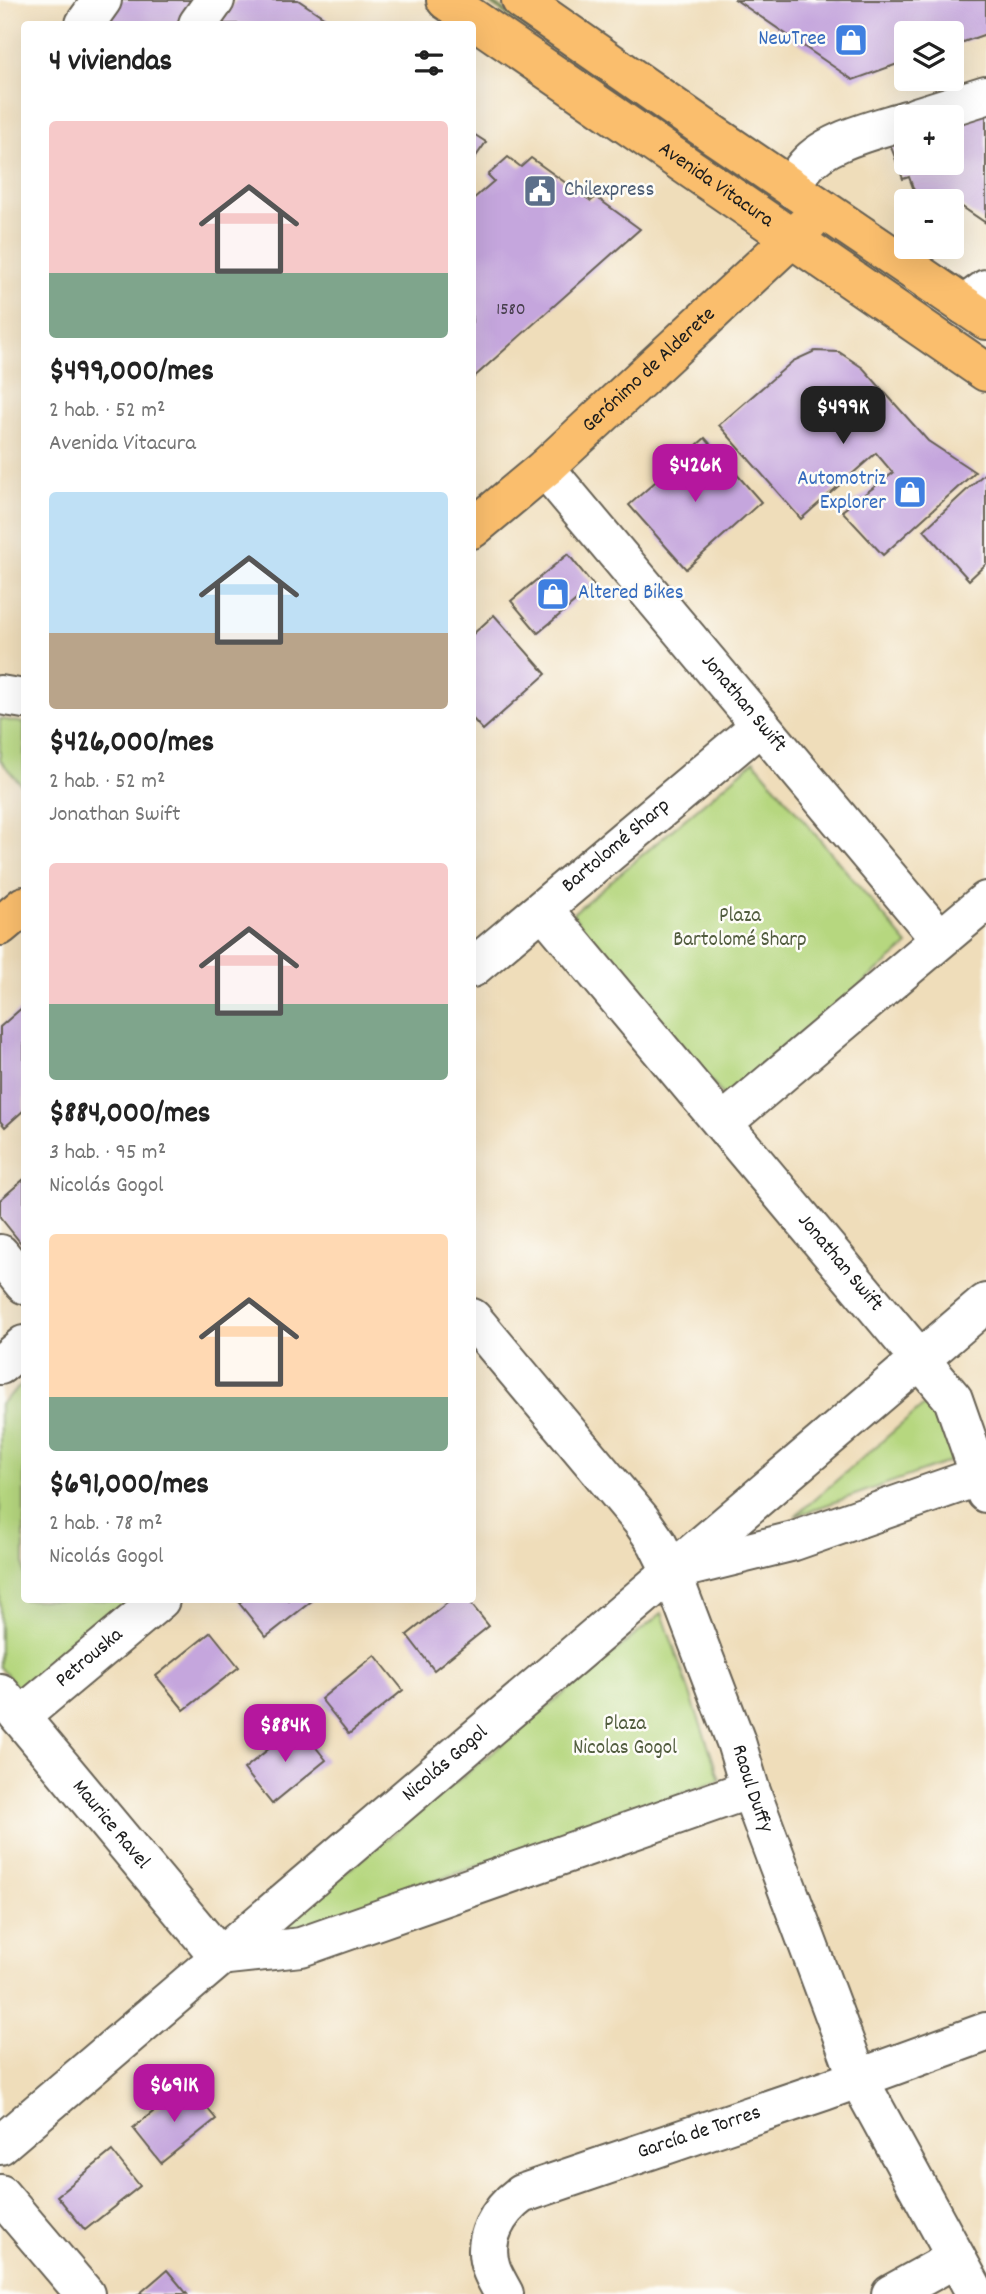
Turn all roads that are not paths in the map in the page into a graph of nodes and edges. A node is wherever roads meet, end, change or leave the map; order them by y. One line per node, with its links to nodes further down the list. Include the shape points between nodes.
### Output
1 (102, 0): 5 (street)
2 (215, 0): 6 (street)
3 (446, 0): 11 (main road, Avenida Vitacura)
4 (521, 0): 10 (main road, Avenida Vitacura)
5 (87, 21)
6 (200, 21)
7 (986, 94): 8 (street)
8 (953, 105)
9 (894, 124): 10 (street, via 820,153 804,168)
10 (808, 199): 11 (main road, Gerónimo de Alderete); 12 (main road, Avenida Vitacura)
11 (792, 239): 13 (main road, Avenida Vitacura); 14 (main road, Gerónimo de Alderete)
12 (979, 305)
13 (986, 372)
14 (545, 468): 15 (main road, Gerónimo de Alderete); 18 (street, Jonathan Swift)
15 (476, 526)
16 (0, 695): 17 (street)
17 (21, 698)
18 (761, 725): 21 (street, Bartolomé Sharp); 23 (street, Jonathan Swift)
19 (986, 901): 23 (street)
20 (21, 908): 22 (main road)
21 (543, 909): 24 (street, Bartolomé Sharp); 25 (street, Jonathan Swift)
22 (0, 926)
23 (940, 939): 25 (street)
24 (476, 965)
25 (723, 1123): 31 (street, Jonathan Swift)
26 (0, 1254): 27 (street)
27 (21, 1280)
28 (986, 1303): 31 (street, Nicolás Gogol)
29 (476, 1329): 34 (street, Raoul Duffy, via 641,1520)
30 (21, 1348): 32 (street)
31 (921, 1360): 33 (street, Nicolás Gogol, via 953,1399); 34 (street, Nicolás Gogol)
32 (0, 1365)
33 (983, 1485): 34 (street, Nicolás Gogol, via 794,1541)
34 (671, 1571): 37 (street, Raoul Duffy); 38 (street, Nicolás Gogol)
35 (156, 1603): 36 (street, Petrouska)
36 (10, 1705): 38 (street, Maurice Ravel)
37 (751, 1789): 38 (street, via 300,1947); 40 (street, Raoul Duffy)
38 (219, 1956): 41 (street, Nicolás Gogol)
39 (986, 2032): 40 (street, García de Torres)
40 (858, 2078): 43 (street, Raoul Duffy); 45 (street, García de Torres, via 521,2194 502,2210 490,2237 491,2270)
41 (0, 2145)
42 (5, 2212): 44 (street)
43 (956, 2258): 46 (street); 47 (street, Raoul Duffy)
44 (85, 2294)
45 (504, 2294)
46 (891, 2294)
47 (976, 2294)

